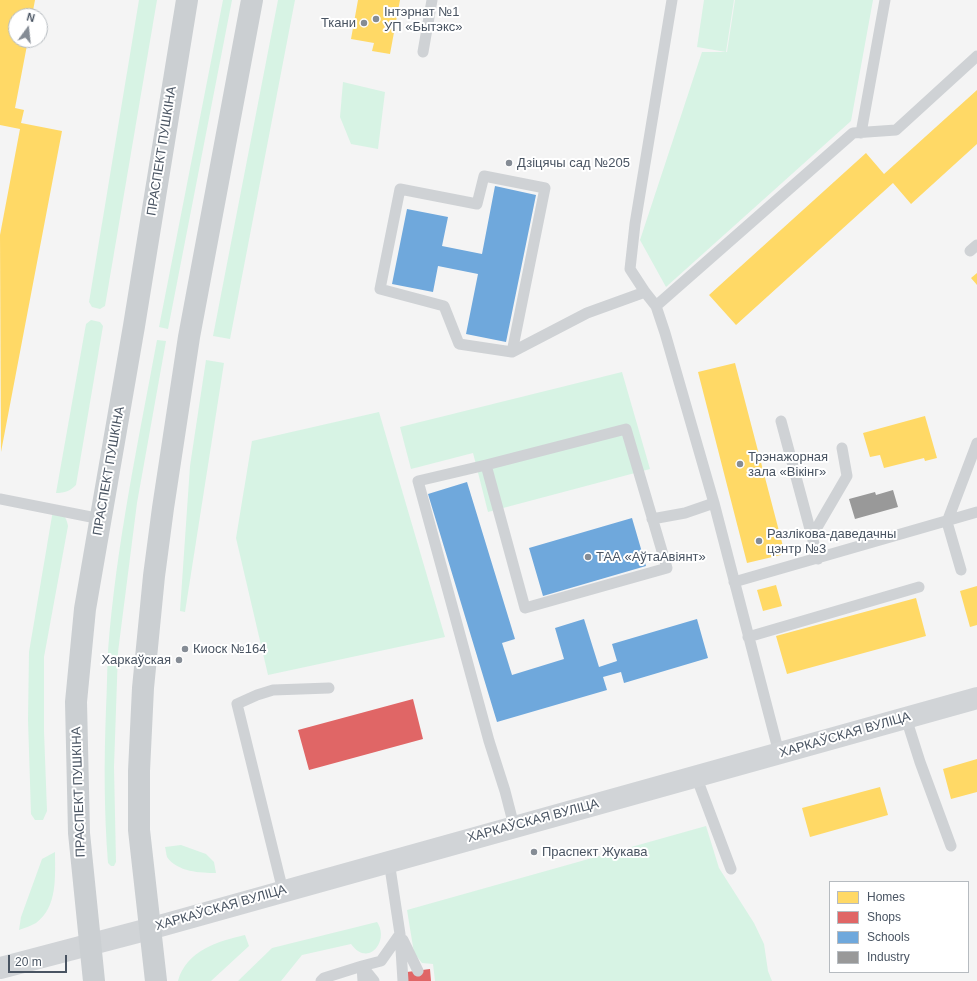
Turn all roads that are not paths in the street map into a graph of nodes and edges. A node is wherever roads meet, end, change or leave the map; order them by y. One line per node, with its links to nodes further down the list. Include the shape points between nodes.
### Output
1 (187, 0): 19 (main road, ПРАСПЕКТ ПУШКІНА)
2 (252, 0): 38 (main road, via 189,337 154,576 143,688 139,771 139,830)
3 (432, 0): 6 (lane)
4 (672, 0): 9 (lane, via 635,224 630,269)
5 (885, 0): 8 (lane)
6 (423, 52)
7 (977, 56): 8 (lane, via 896,130)
8 (861, 133): 10 (lane, via 853,133)
9 (645, 292): 10 (lane); 11 (lane, via 587,313)
10 (656, 306): 17 (lane)
11 (512, 352): 11 (lane, via 459,344 444,306 380,289 400,189 477,204 484,176 545,188)
12 (781, 421): 22 (lane)
13 (977, 444): 21 (lane)
14 (842, 448): 22 (lane, via 847,476)
15 (486, 465): 20 (lane, via 626,429); 20 (lane, via 525,608 667,568); 33 (lane, via 418,481)
16 (0, 500): 19 (lane)
17 (714, 503): 20 (lane, via 685,513); 25 (lane)
18 (977, 512): 21 (lane)
19 (101, 519): 40 (main road, ПРАСПЕКТ ПУШКІНА, via 85,609 76,702 79,833)
20 (652, 519)
21 (947, 522): 23 (lane); 24 (lane)
22 (812, 536): 23 (lane)
23 (818, 559): 25 (lane)
24 (962, 570)
25 (734, 582): 27 (lane)
26 (919, 587): 27 (lane)
27 (748, 637): 31 (lane)
28 (329, 688): 37 (lane, via 273,690 237,704)
29 (977, 698): 30 (main road, ХАРКАЎСКАЯ ВУЛІЦА)
30 (906, 718): 31 (main road, ХАРКАЎСКАЯ ВУЛІЦА); 34 (lane)
31 (779, 753): 32 (main road, ХАРКАЎСКАЯ ВУЛІЦА)
32 (696, 776): 33 (main road, ХАРКАЎСКАЯ ВУЛІЦА); 36 (lane)
33 (514, 826): 35 (main road, ХАРКАЎСКАЯ ВУЛІЦА)
34 (951, 846)
35 (389, 861): 37 (main road, ХАРКАЎСКАЯ ВУЛІЦА); 39 (lane)
36 (731, 869)
37 (283, 891): 38 (main road, ХАРКАЎСКАЯ ВУЛІЦА)
38 (149, 929): 40 (main road, ХАРКАЎСКАЯ ВУЛІЦА); 46 (main road)
39 (400, 934): 41 (lane, via 381,961); 43 (lane); 49 (lane)
40 (89, 945): 42 (main road, ХАРКАЎСКАЯ ВУЛІЦА); 45 (main road)
41 (362, 966): 44 (lane); 47 (lane); 48 (lane)
42 (0, 968)
43 (418, 971)
44 (323, 980)
45 (94, 981)
46 (156, 981)
47 (363, 981)
48 (374, 981)
49 (403, 981)

